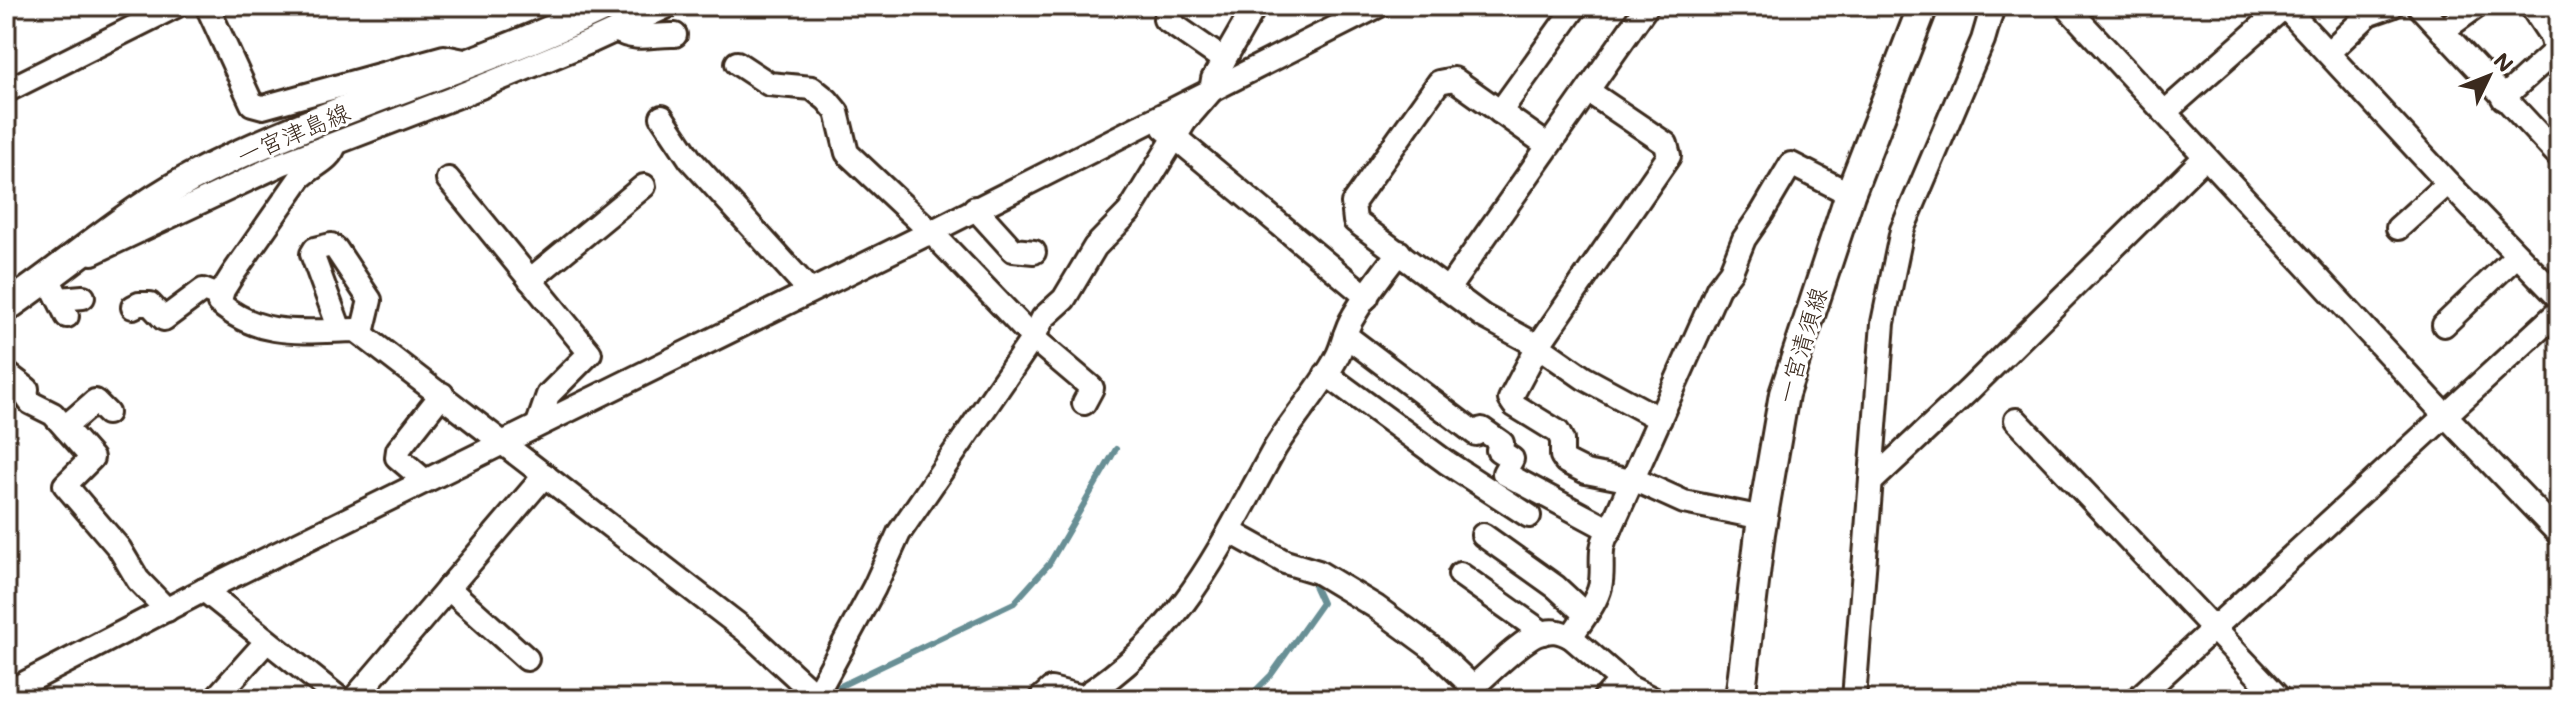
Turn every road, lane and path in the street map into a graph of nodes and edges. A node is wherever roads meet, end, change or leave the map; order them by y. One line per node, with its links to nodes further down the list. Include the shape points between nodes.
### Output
1 (176, 6): 25 (street)
2 (207, 6): 23 (street, via 252,104 263,107 444,57)
3 (668, 6): 16 (street)
4 (1255, 6): 22 (street)
5 (1378, 6): 26 (street)
6 (1576, 6): 29 (street)
7 (1647, 6): 27 (street)
8 (1923, 6): 41 (main road, 一宮清須線)
9 (1993, 6): 78 (street, via 1902,230 1883,323)
10 (2066, 6): 30 (street)
11 (2285, 6): 21 (street); 30 (street)
12 (2392, 6): 21 (street, via 2369,14)
13 (2419, 6): 18 (street)
14 (2477, 6): 18 (street)
15 (2531, 6): 20 (street)
16 (610, 18): 19 (street, via 627,36); 23 (main road, 一宮津島線); 34 (street)
17 (1165, 19): 22 (street)
18 (2442, 31): 28 (street)
19 (675, 35)
20 (2556, 44): 28 (street, via 2555,51)
21 (2329, 52): 39 (street)
22 (1224, 60): 26 (street)
23 (469, 62): 49 (main road, 一宮津島線, via 296,130 156,196 120,221)
24 (737, 63): 44 (street, via 769,84 812,88 827,100 837,112 847,153)
25 (6, 91)
26 (1211, 91): 32 (street); 33 (street)
27 (1588, 91): 35 (street); 63 (street, via 1666,144 1669,156)
28 (2503, 98): 36 (street)
29 (1500, 112): 35 (street); 46 (street, via 1454,79 1439,82 1353,203 1355,221)
30 (2165, 112): 37 (street)
31 (662, 117): 51 (street, via 690,159)
32 (1154, 120): 33 (street); 42 (street)
33 (1176, 137): 54 (street); 62 (street, via 1129,212 1095,247)
34 (335, 144): 49 (street, via 281,164); 53 (street, via 334,151 300,178)
35 (1547, 145): 50 (street)
36 (2559, 156)
37 (2205, 157): 69 (street); 78 (street)
38 (448, 179): 48 (street)
39 (2448, 183): 43 (street); 47 (street)
40 (644, 186): 48 (street)
41 (1850, 194): 70 (street, via 1791,164 1718,288); 80 (main road, 一宮清須線, via 1784,394)
42 (975, 208): 44 (street); 45 (street, via 1013,250)
43 (2398, 228)
44 (931, 232): 51 (street); 62 (street)
45 (1034, 252)
46 (1399, 252): 50 (street); 54 (street)
47 (2517, 255): 55 (street); 59 (street)
48 (530, 280): 72 (street, via 590,353 548,395)
49 (61, 289): 52 (street); 56 (main road, 一宮津島線)
50 (1448, 289): 63 (street, via 1483,316)
51 (809, 290): 72 (street)
52 (83, 297)
53 (221, 297): 57 (street, via 203,290 164,319 150,304); 60 (street, via 219,303 244,331)
54 (1367, 297): 61 (street)
55 (2559, 298)
56 (6, 307)
57 (133, 307)
58 (2559, 311): 69 (street)
59 (2444, 325)
60 (351, 332): 60 (street, via 312,254 315,249 331,245 377,296); 66 (street)
61 (1345, 335): 65 (street); 81 (street, via 1476,434 1482,429 1502,443 1498,450 1512,459 1504,473)
62 (1033, 338): 67 (street, via 1092,388); 98 (street, via 899,533)
63 (1538, 346): 70 (street); 77 (street, via 1510,399 1514,405 1558,432 1566,462 1586,472)
64 (6, 373): 73 (street, via 27,389 31,403)
65 (1326, 374): 79 (street); 82 (street, via 1277,445)
66 (442, 394): 74 (street); 76 (street, via 398,450 397,457)
67 (1084, 403)
68 (107, 413): 73 (street, via 95,401)
69 (2445, 415): 83 (street); 90 (street)
70 (1660, 419): 77 (street)
71 (2016, 420): 90 (street)
72 (538, 424): 74 (street)
73 (65, 427): 88 (street, via 92,458 65,485)
74 (504, 441): 75 (street); 76 (street)
75 (545, 475): 86 (street); 98 (street, via 745,630)
76 (424, 480): 87 (street)
77 (1631, 480): 80 (street, via 1684,502); 81 (street)
78 (1873, 480): 106 (street)
79 (1529, 516)
80 (1763, 518): 105 (main road, 一宮清須線)
81 (1610, 530): 89 (street, via 1601,554 1600,588)
82 (1231, 532): 97 (street, via 1285,562 1318,572 1376,607 1432,648); 102 (street, via 1196,588 1143,652 1083,697 1051,689)
83 (2559, 534)
84 (1483, 535): 89 (street)
85 (1460, 574): 91 (street)
86 (448, 588): 94 (street); 101 (street)
87 (204, 590): 88 (street); 93 (street)
88 (167, 610): 96 (street)
89 (1585, 614): 92 (street)
90 (2215, 630): 107 (street); 108 (street)
91 (1543, 633): 92 (street); 97 (street)
92 (1571, 637): 95 (street)
93 (266, 642): 99 (street); 100 (street)
94 (527, 659)
95 (1621, 680): 103 (street); 104 (street)
96 (19, 693)
97 (1475, 693)
98 (818, 697)
99 (215, 699)
100 (340, 699)
101 (354, 699)
102 (1040, 699)
103 (1604, 699)
104 (1653, 699)
105 (1740, 699)
106 (1854, 699)
107 (2137, 699)
108 (2280, 699)

